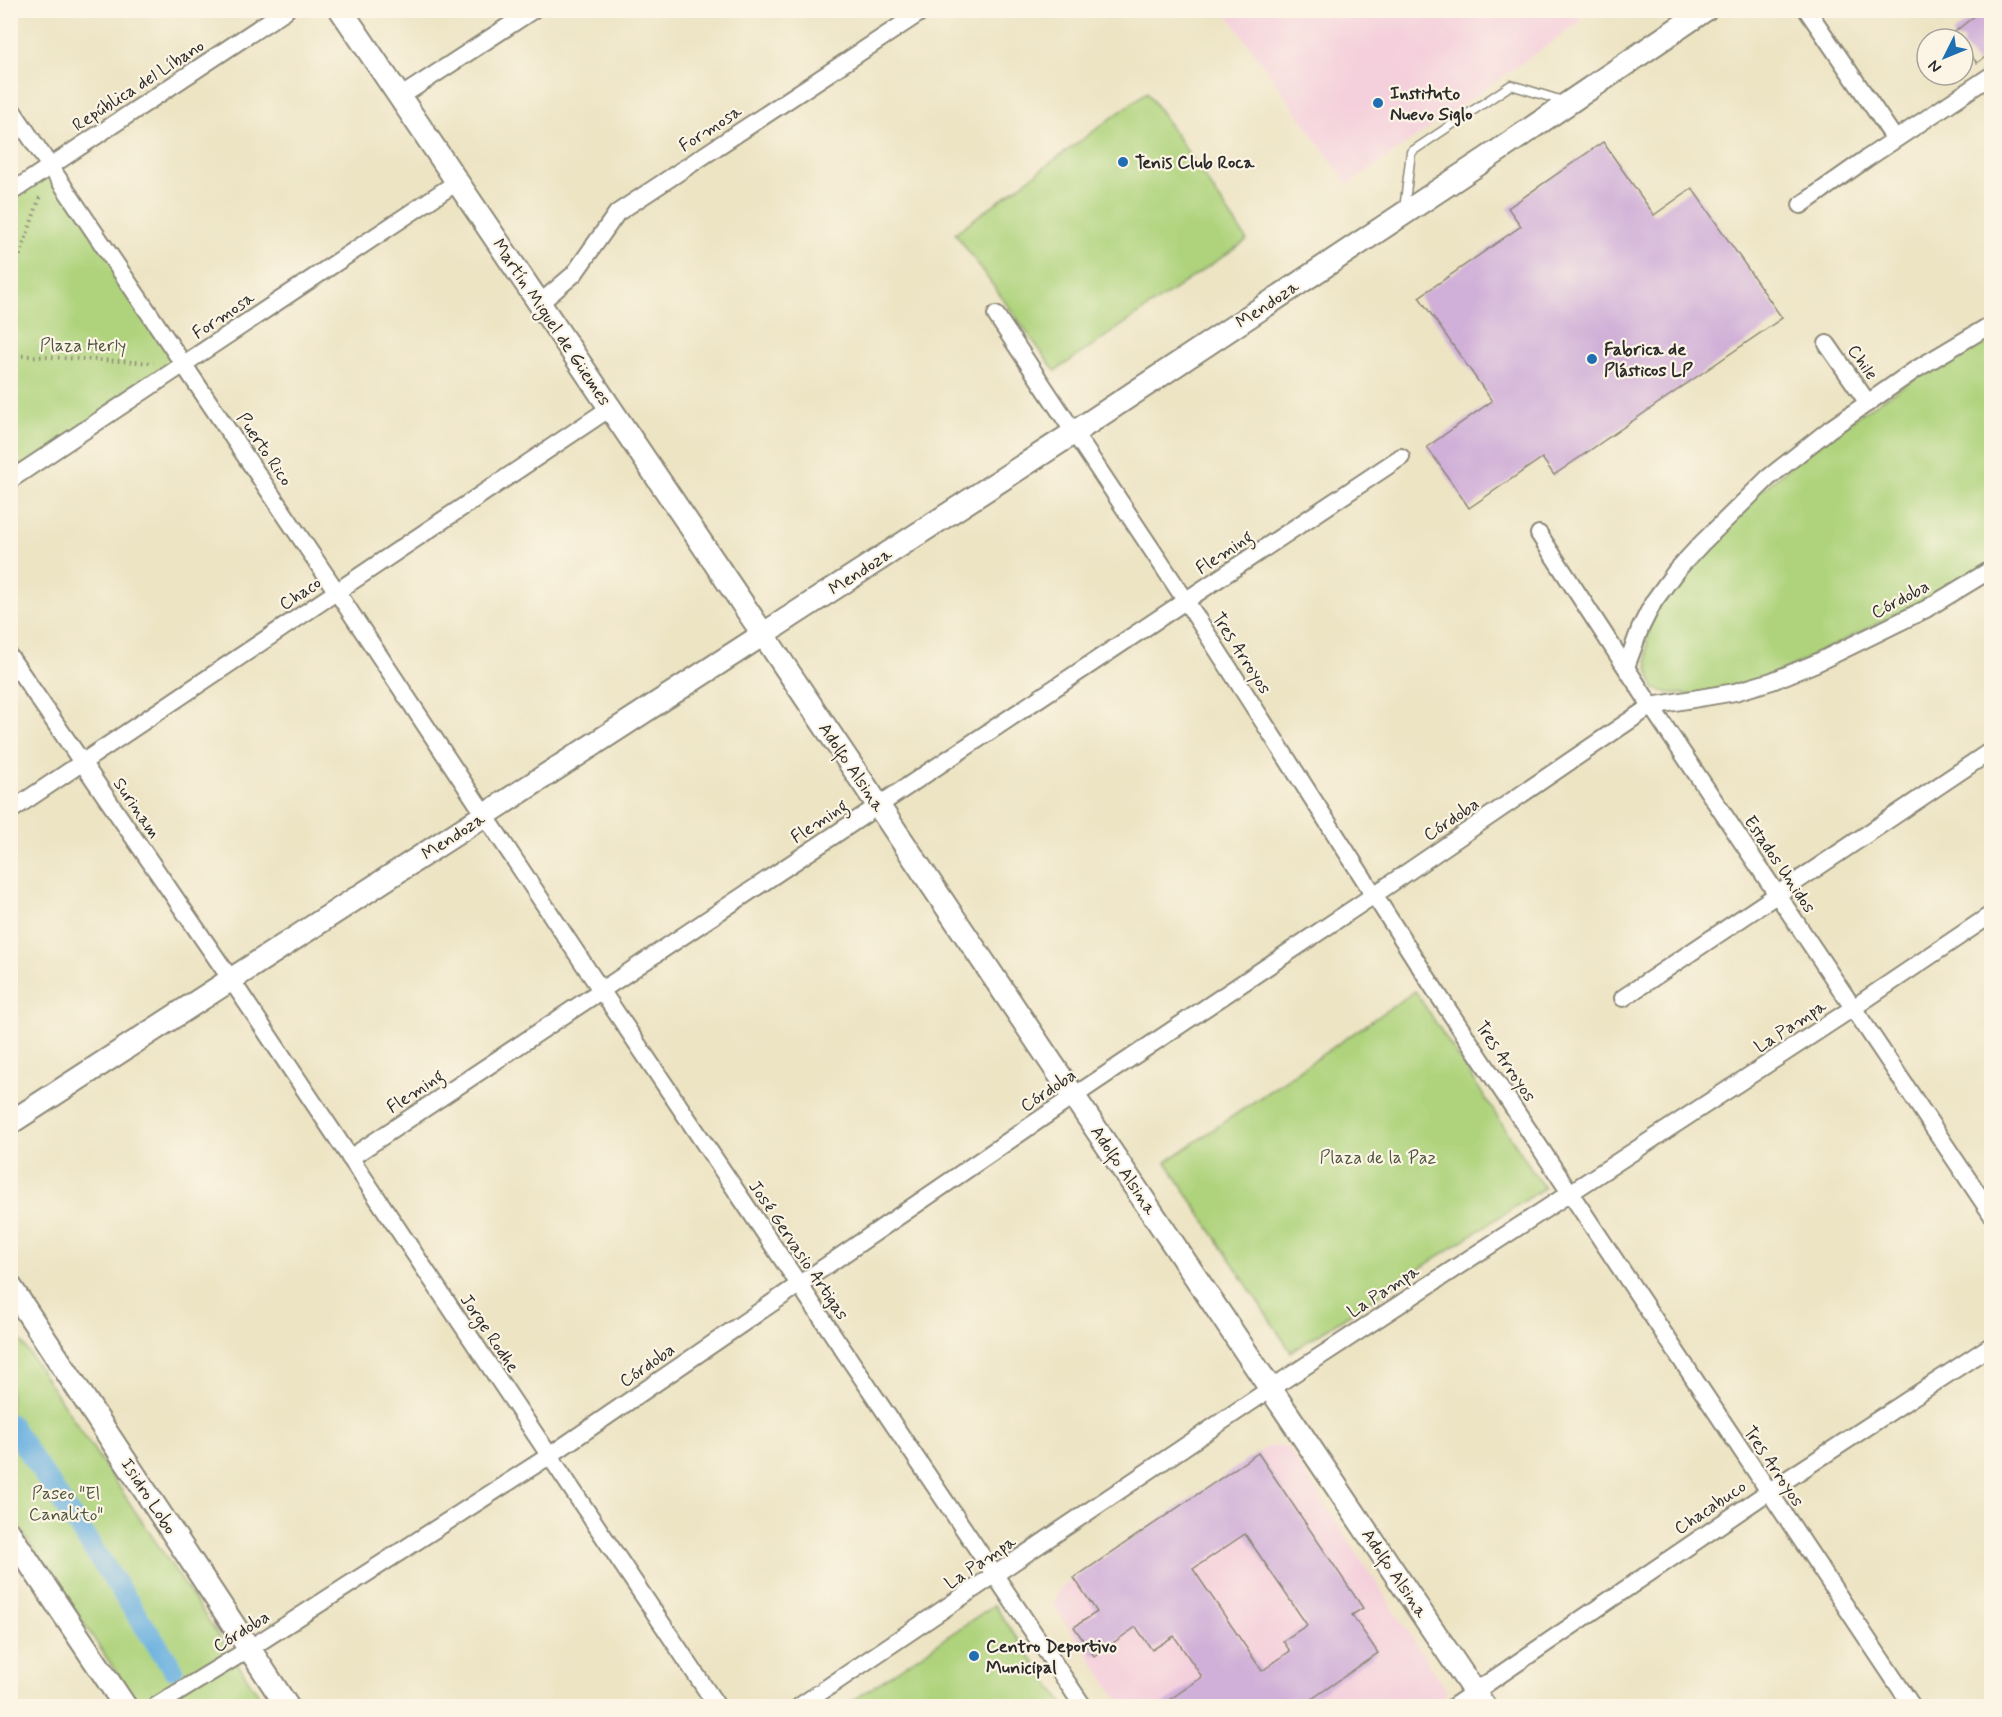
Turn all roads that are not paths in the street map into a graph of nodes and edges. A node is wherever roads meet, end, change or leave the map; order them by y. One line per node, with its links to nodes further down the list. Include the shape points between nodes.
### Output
1 (286, 10): 12 (street, República del Líbano)
2 (341, 10): 8 (main road, Martín Miguel de Güemes)
3 (532, 10): 8 (street)
4 (924, 10): 17 (street, Formosa, via 617,213 574,274)
5 (1705, 10): 9 (main road, Mendoza)
6 (1807, 10): 11 (street)
7 (1992, 75): 11 (street)
8 (400, 97): 13 (main road, Martín Miguel de Güemes)
9 (1569, 103): 16 (main road, Mendoza); 16 (lane, via 1511,85 1411,152)
10 (10, 107): 12 (street, Puerto Rico)
11 (1895, 139): 15 (street)
12 (51, 166): 14 (street, República del Líbano); 21 (street, Puerto Rico)
13 (457, 182): 17 (main road, Martín Miguel de Güemes); 21 (street, Formosa)
14 (10, 193)
15 (1801, 205)
16 (1403, 213): 24 (main road, Mendoza)
17 (540, 303): 23 (main road, Martín Miguel de Güemes)
18 (996, 315): 24 (street, Tres Arroyos)
19 (1992, 324): 22 (street)
20 (1827, 344): 22 (street, Chile)
21 (184, 365): 26 (street, Formosa); 29 (street, Puerto Rico)
22 (1868, 403): 33 (street, via 1768,478 1676,571 1654,601)
23 (610, 408): 29 (street, Chaco); 31 (main road, Martín Miguel de Güemes)
24 (1075, 432): 30 (street, Tres Arroyos); 31 (main road, Mendoza)
25 (1401, 457): 30 (street, Fleming)
26 (10, 480)
27 (1539, 534): 33 (street, Estados Unidos)
28 (1990, 574): 34 (street, Córdoba, via 1926,609 1772,681 1736,692)
29 (337, 592): 36 (street, Chaco); 39 (street, Puerto Rico)
30 (1186, 601): 37 (street, Fleming); 41 (street, Tres Arroyos)
31 (763, 634): 37 (main road, Adolfo Alsina); 39 (main road, Mendoza)
32 (10, 657): 36 (street, Surinam)
33 (1626, 668): 34 (street, Estados Unidos)
34 (1651, 706): 40 (street, Estados Unidos); 41 (street, Córdoba)
35 (1992, 750): 40 (street)
36 (83, 763): 38 (street, Chaco); 43 (street, Surinam)
37 (878, 805): 44 (street, Fleming); 47 (main road, Adolfo Alsina)
38 (10, 811)
39 (486, 814): 43 (main road, Mendoza); 44 (street, José Gervasio Artigas)
40 (1777, 894): 45 (street); 46 (street, Estados Unidos)
41 (1374, 896): 47 (street, Córdoba); 50 (street, Tres Arroyos)
42 (1992, 914): 46 (street, La Pampa)
43 (232, 981): 48 (main road, Mendoza); 49 (street, Jorge Rodhe)
44 (601, 990): 49 (street, Fleming); 52 (street, José Gervasio Artigas)
45 (1623, 998)
46 (1853, 1008): 50 (street, La Pampa); 51 (street, Estados Unidos)
47 (1074, 1096): 52 (street, Córdoba); 55 (main road, Adolfo Alsina)
48 (10, 1123)
49 (350, 1158): 56 (street, Jorge Rodhe)
50 (1569, 1192): 55 (street, La Pampa); 57 (street, Tres Arroyos)
51 (1992, 1215)
52 (799, 1284): 56 (street, Córdoba); 59 (street, José Gervasio Artigas)
53 (10, 1286): 60 (main road, Isidro Lobo)
54 (1992, 1345): 57 (street, Chacabuco)
55 (1270, 1389): 59 (street, La Pampa); 61 (main road, Adolfo Alsina)
56 (549, 1456): 60 (street, Córdoba); 65 (street, Jorge Rodhe)
57 (1768, 1492): 61 (street, Chacabuco); 69 (street, Tres Arroyos)
58 (10, 1534): 62 (main road)
59 (995, 1575): 66 (street, La Pampa); 67 (street, José Gervasio Artigas)
60 (249, 1649): 63 (street, Córdoba); 64 (main road, Isidro Lobo)
61 (1479, 1700): 68 (street, Chacabuco)
62 (125, 1707)
63 (156, 1707)
64 (287, 1707)
65 (717, 1707)
66 (800, 1707)
67 (1083, 1707)
68 (1454, 1707)
69 (1912, 1707)

